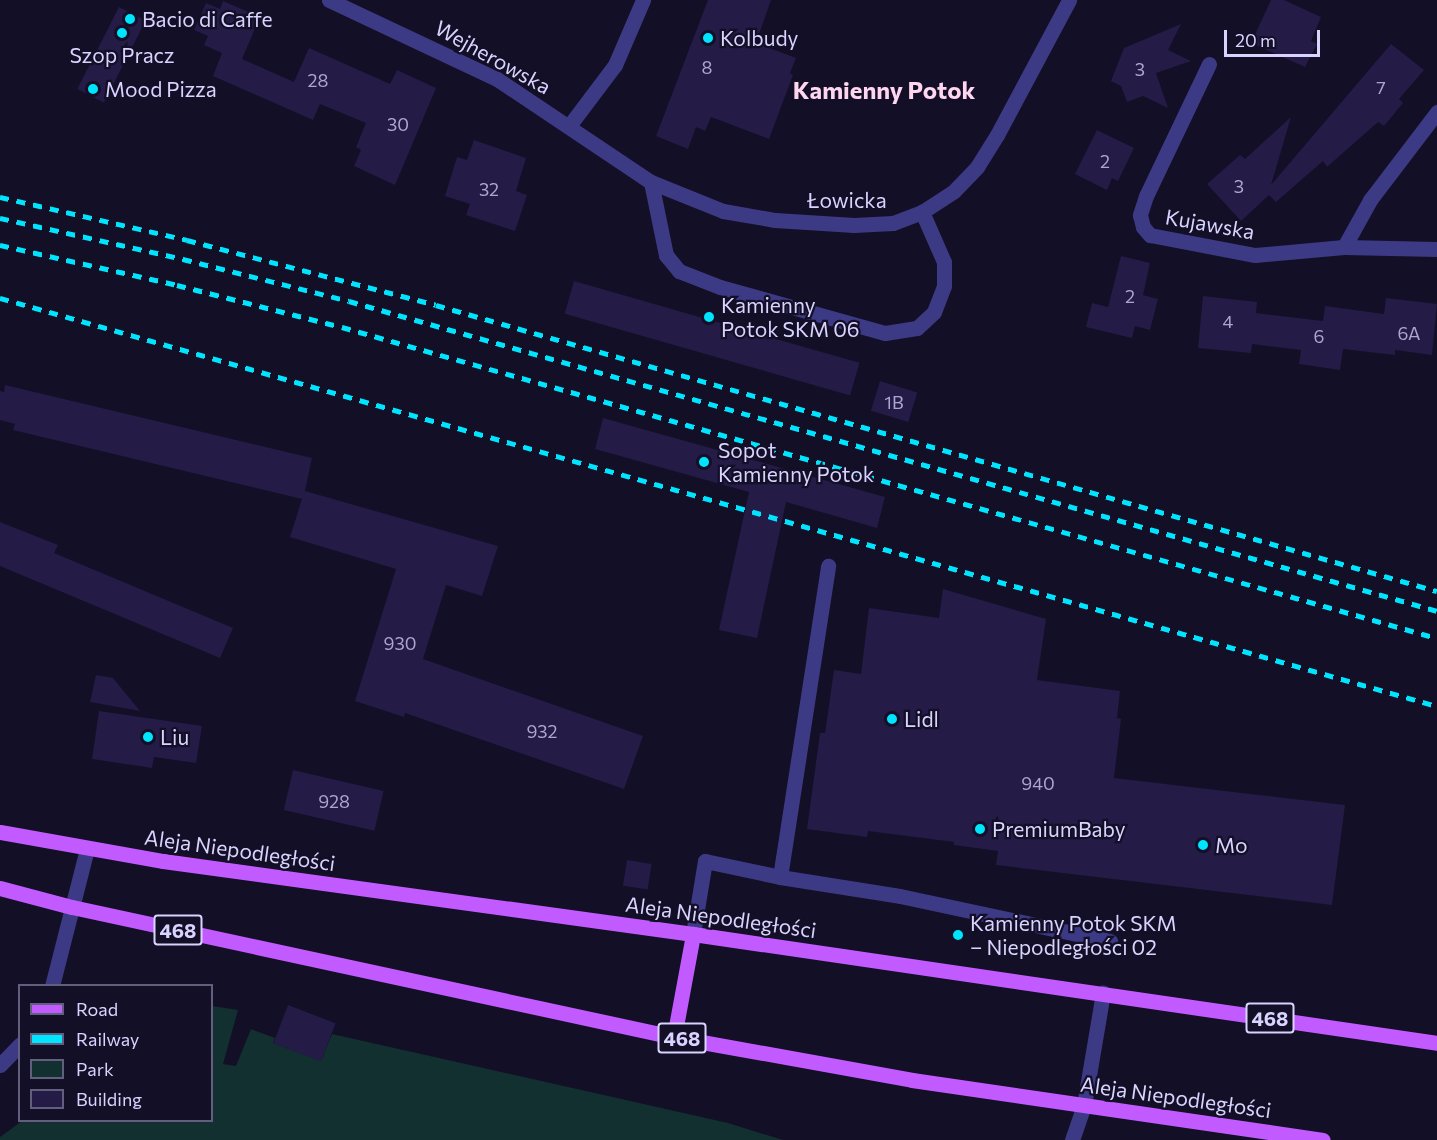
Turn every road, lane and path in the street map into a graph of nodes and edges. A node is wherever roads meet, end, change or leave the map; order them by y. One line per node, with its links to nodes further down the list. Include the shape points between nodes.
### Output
1 (329, 0): 6 (street, Wejherowska, via 497,79)
2 (643, 0): 6 (street, via 615,65)
3 (1069, 0): 8 (street, Łowicka, via 977,167 954,191)
4 (1209, 64): 9 (street, Kujawska, via 1146,196 1140,215 1143,227 1150,235 1255,255)
5 (1437, 112): 9 (street, via 1370,200)
6 (569, 126): 7 (street, Łowicka)
7 (651, 183): 8 (street, Łowicka, via 723,211 775,220 893,223); 8 (street, via 666,255 680,271 720,287 885,333 917,328 934,312 944,286 944,262)
8 (922, 212)
9 (1344, 247): 10 (street, Kujawska)
10 (1437, 249)
11 (828, 566): 14 (street)
12 (0, 832): 13 (main road, Aleja Niepodległości / 468)
13 (87, 849): 16 (street); 17 (main road, Aleja Niepodległości / 468)
14 (780, 877): 17 (street, via 705,861); 18 (street, via 900,896)
15 (0, 888): 16 (main road, Aleja Niepodległości / 468)
16 (72, 907): 19 (street); 21 (main road, Aleja Niepodległości / 468)
17 (693, 934): 20 (main road, Aleja Niepodległości / 468); 21 (main road)
18 (1110, 941)
19 (53, 984)
20 (1103, 993): 22 (main road, Aleja Niepodległości / 468); 25 (street)
21 (674, 1037): 25 (main road, Aleja Niepodległości / 468, via 856,1071)
22 (1437, 1043)
23 (18, 1046): 24 (street)
24 (0, 1065)
25 (1084, 1105): 26 (street); 27 (main road, Aleja Niepodległości / 468)
26 (1072, 1140)
27 (1323, 1140)

